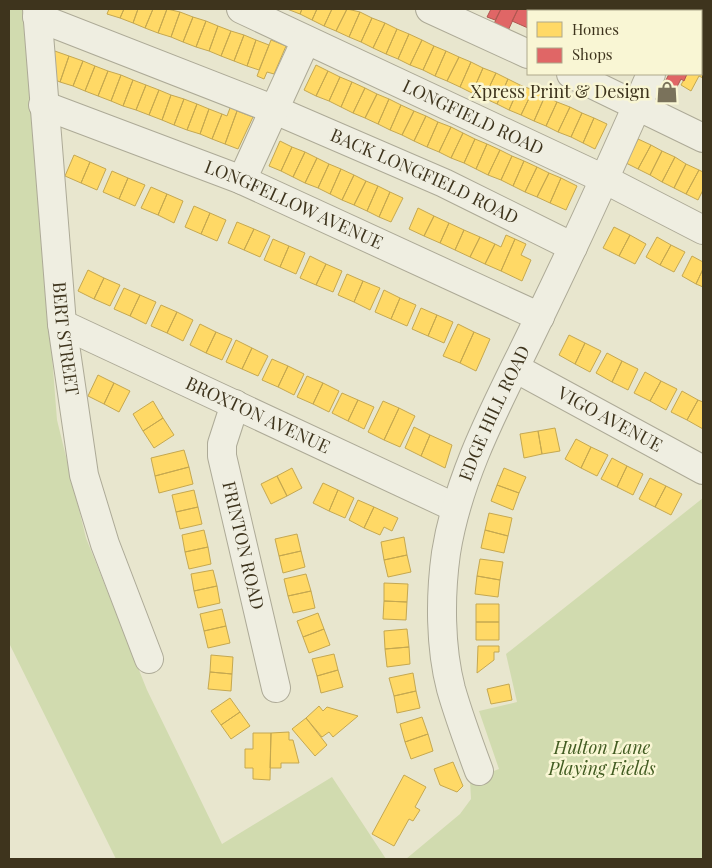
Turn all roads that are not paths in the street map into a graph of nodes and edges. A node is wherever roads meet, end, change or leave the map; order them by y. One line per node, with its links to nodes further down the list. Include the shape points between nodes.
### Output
1 (241, 9): 4 (street, LONGFIELD ROAD)
2 (430, 9): 5 (street)
3 (37, 13): 9 (street, BERT STREET); 10 (street, BACK LONGFIELD ROAD)
4 (306, 40): 10 (street); 12 (street, LONGFIELD ROAD)
5 (527, 54)
6 (573, 75): 8 (street)
7 (651, 75): 8 (street, EDGE HILL ROAD)
8 (637, 104): 11 (street); 12 (street, EDGE HILL ROAD)
9 (43, 105): 13 (street, LONGFELLOW AVENUE); 17 (street, BERT STREET)
10 (275, 110): 13 (street); 15 (street, BACK LONGFIELD ROAD, via 444,183)
11 (703, 138)
12 (604, 179): 14 (street, LONGFIELD ROAD); 15 (street, EDGE HILL ROAD)
13 (242, 180): 16 (street, LONGFELLOW AVENUE)
14 (703, 230)
15 (573, 247): 16 (street, EDGE HILL ROAD)
16 (540, 317): 18 (street, EDGE HILL ROAD)
17 (62, 324): 19 (street, BROXTON AVENUE); 22 (street, BERT STREET, via 84,475 105,544)
18 (515, 368): 20 (street, VIGO AVENUE); 21 (street, EDGE HILL ROAD)
19 (235, 404): 21 (street, BROXTON AVENUE); 23 (street, FRINTON ROAD, via 222,444 222,456)
20 (703, 470)
21 (454, 507): 24 (street, EDGE HILL ROAD, via 446,555 445,651 453,695)
22 (149, 659)
23 (276, 688)
24 (479, 771)

